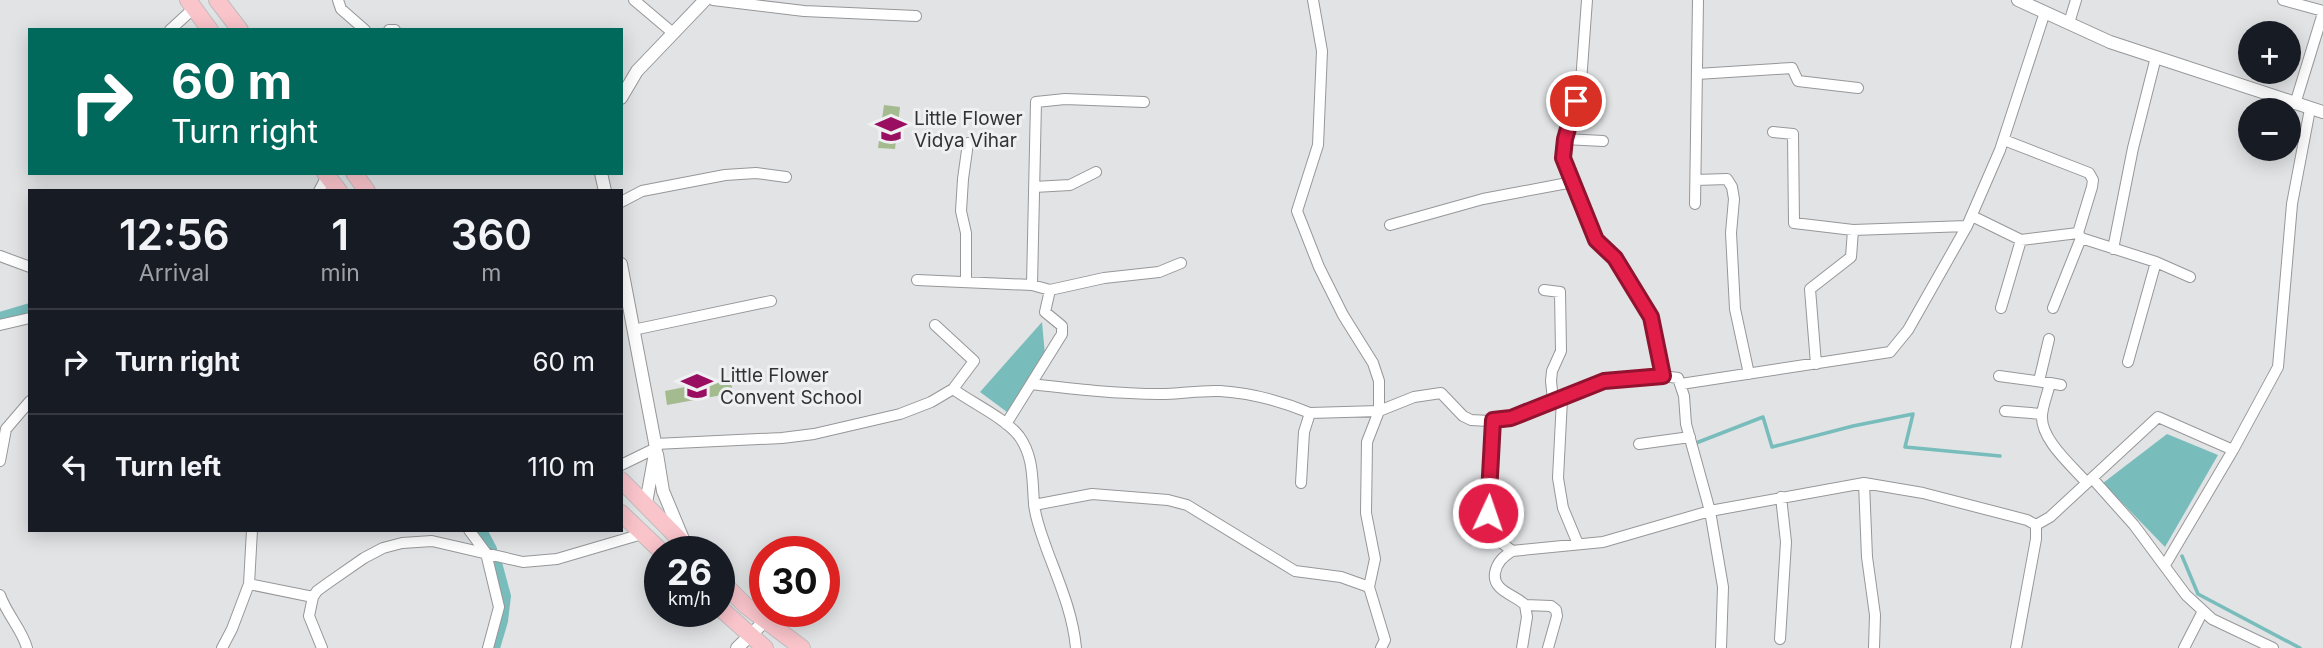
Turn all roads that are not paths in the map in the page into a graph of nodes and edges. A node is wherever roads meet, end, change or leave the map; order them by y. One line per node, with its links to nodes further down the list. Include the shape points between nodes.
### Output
1 (217, 0): 19 (main road)
2 (338, 0): 20 (street, via 341,9)
3 (634, 0): 21 (street)
4 (705, 0): 21 (street)
5 (712, 0): 15 (street, via 804,11)
6 (1313, 0): 78 (street, via 1322,51 1318,145 1297,211 1343,315 1374,363)
7 (1587, 0): 31 (street, via 1581,82)
8 (1698, 0): 23 (street)
9 (2018, 0): 13 (street)
10 (2076, 0): 16 (street)
11 (2283, 0): 14 (street)
12 (191, 4): 17 (street); 18 (main road)
13 (2045, 12): 16 (street); 32 (street)
14 (2323, 12): 27 (street)
15 (916, 16)
16 (2070, 23): 22 (street)
17 (172, 28)
18 (209, 28)
19 (238, 28)
20 (363, 28)
21 (673, 33): 25 (street, via 637,71)
22 (2157, 57): 26 (street); 47 (street)
23 (1697, 74): 24 (street, via 1792,68 1798,81); 37 (street)
24 (1858, 88)
25 (623, 95)
26 (2277, 98)
27 (2297, 98)
28 (1144, 102): 39 (street, via 1036,102)
29 (2316, 111): 87 (street, via 2292,204 2278,367)
30 (1773, 132): 44 (street, via 1793,134 1794,223)
31 (1565, 139): 33 (street); 38 (street, via 1563,158)
32 (2004, 140): 42 (street); 45 (street, via 2089,173 2093,180)
33 (1603, 141)
34 (968, 143): 55 (street, via 961,211)
35 (1096, 172): 39 (street, via 1070,186)
36 (786, 177): 40 (street, via 725,175 642,191)
37 (1696, 180): 41 (street); 69 (street, via 1727,180 1732,187 1734,309)
38 (1573, 182): 43 (street, via 1483,199); 70 (street, via 1596,240 1615,258 1651,317)
39 (1034, 187): 56 (street)
40 (623, 201)
41 (1695, 204)
42 (1970, 221): 44 (street); 46 (street); 68 (street, via 1908,330 1890,352)
43 (1390, 225)
44 (1853, 230): 68 (street, via 1851,257 1810,289)
45 (2080, 236): 46 (street); 47 (street); 60 (street)
46 (2021, 240): 61 (street)
47 (2113, 249): 49 (street)
48 (0, 256): 51 (street)
49 (2156, 262): 53 (street); 67 (street)
50 (1181, 263): 57 (street, via 1159,272)
51 (28, 266)
52 (623, 275): 65 (street)
53 (2190, 277)
54 (917, 280): 55 (street)
55 (966, 282): 56 (street)
56 (1032, 285): 57 (street)
57 (1050, 290): 72 (street, via 1045,312 1062,326 1062,334)
58 (1544, 290): 76 (street, via 1560,292 1561,351 1551,381)
59 (771, 302): 65 (street)
60 (2053, 308)
61 (2001, 309)
62 (28, 318): 63 (street)
63 (0, 324)
64 (935, 325): 75 (street, via 974,361)
65 (633, 330): 86 (street)
66 (2049, 339): 73 (street)
67 (2128, 362)
68 (1816, 364): 69 (street)
69 (1749, 374): 74 (street)
70 (1663, 376): 74 (street, via 1678,378); 76 (street, via 1604,381)
71 (1999, 376): 73 (street)
72 (1031, 383): 80 (street, via 1081,391 1218,391 1251,395); 83 (street)
73 (2050, 383): 81 (street)
74 (1681, 384): 84 (street)
75 (953, 389): 83 (street); 86 (street, via 900,414 814,434)
76 (1557, 399): 82 (street, via 1511,418); 105 (street, via 1558,478 1563,508)
77 (28, 403): 88 (street, via 6,429)
78 (1379, 411): 80 (street); 82 (street, via 1413,397 1441,393 1463,416); 110 (street, via 1367,442 1366,513 1375,559)
79 (2006, 411): 81 (street)
80 (1310, 413): 92 (street, via 1304,432)
81 (2042, 414): 90 (street, via 2048,438)
82 (1493, 420): 106 (street, via 1488,513 1496,538)
83 (1006, 424): 96 (street, via 1018,434 1031,461)
84 (1690, 437): 85 (street); 97 (street)
85 (1639, 444)
86 (655, 446): 89 (street); 95 (street); 104 (street, via 663,491)
87 (2233, 450): 90 (street, via 2158,417); 108 (street)
88 (0, 461)
89 (623, 464)
90 (2090, 481): 99 (street); 108 (street, via 2134,525)
91 (623, 482): 95 (main road)
92 (1301, 483)
93 (1864, 483): 94 (street); 99 (street, via 1923,493); 134 (street)
94 (1781, 497): 97 (street); 121 (street, via 1786,542)
95 (646, 503): 98 (main road); 103 (main road)
96 (1034, 505): 110 (street, via 1092,494 1168,500 1187,505 1294,571 1341,577); 129 (street, via 1074,623)
97 (1710, 511): 105 (street, via 1623,537); 133 (street, via 1723,587)
98 (626, 517): 102 (main road)
99 (2036, 525): 135 (street)
100 (252, 532): 109 (street)
101 (470, 532): 107 (street)
102 (642, 534): 107 (street, via 557,559 523,562)
103 (677, 536)
104 (683, 536)
105 (1578, 544): 106 (street)
106 (1512, 551): 114 (street, via 1500,559 1495,579)
107 (486, 553): 113 (street, via 432,541 402,543 365,558); 125 (street, via 499,607)
108 (2165, 565): 116 (street)
109 (249, 584): 113 (street); 123 (street)
110 (1369, 587): 130 (street, via 1385,640)
111 (0, 595): 122 (street)
112 (735, 595): 115 (main road)
113 (313, 597): 124 (street, via 309,615)
114 (1525, 604): 131 (street); 132 (street, via 1556,610)
115 (749, 608)
116 (2203, 611): 136 (street); 137 (street)
117 (735, 622): 120 (main road)
118 (760, 627): 120 (street)
119 (774, 627): 128 (main road)
120 (750, 636): 126 (street); 127 (main road)
121 (1780, 639)
122 (27, 648)
123 (222, 648)
124 (322, 648)
125 (488, 648)
126 (737, 648)
127 (765, 648)
128 (802, 648)
129 (1076, 648)
130 (1381, 648)
131 (1522, 648)
132 (1548, 648)
133 (1721, 648)
134 (1874, 648)
135 (2017, 648)
136 (2184, 648)
137 (2273, 648)

